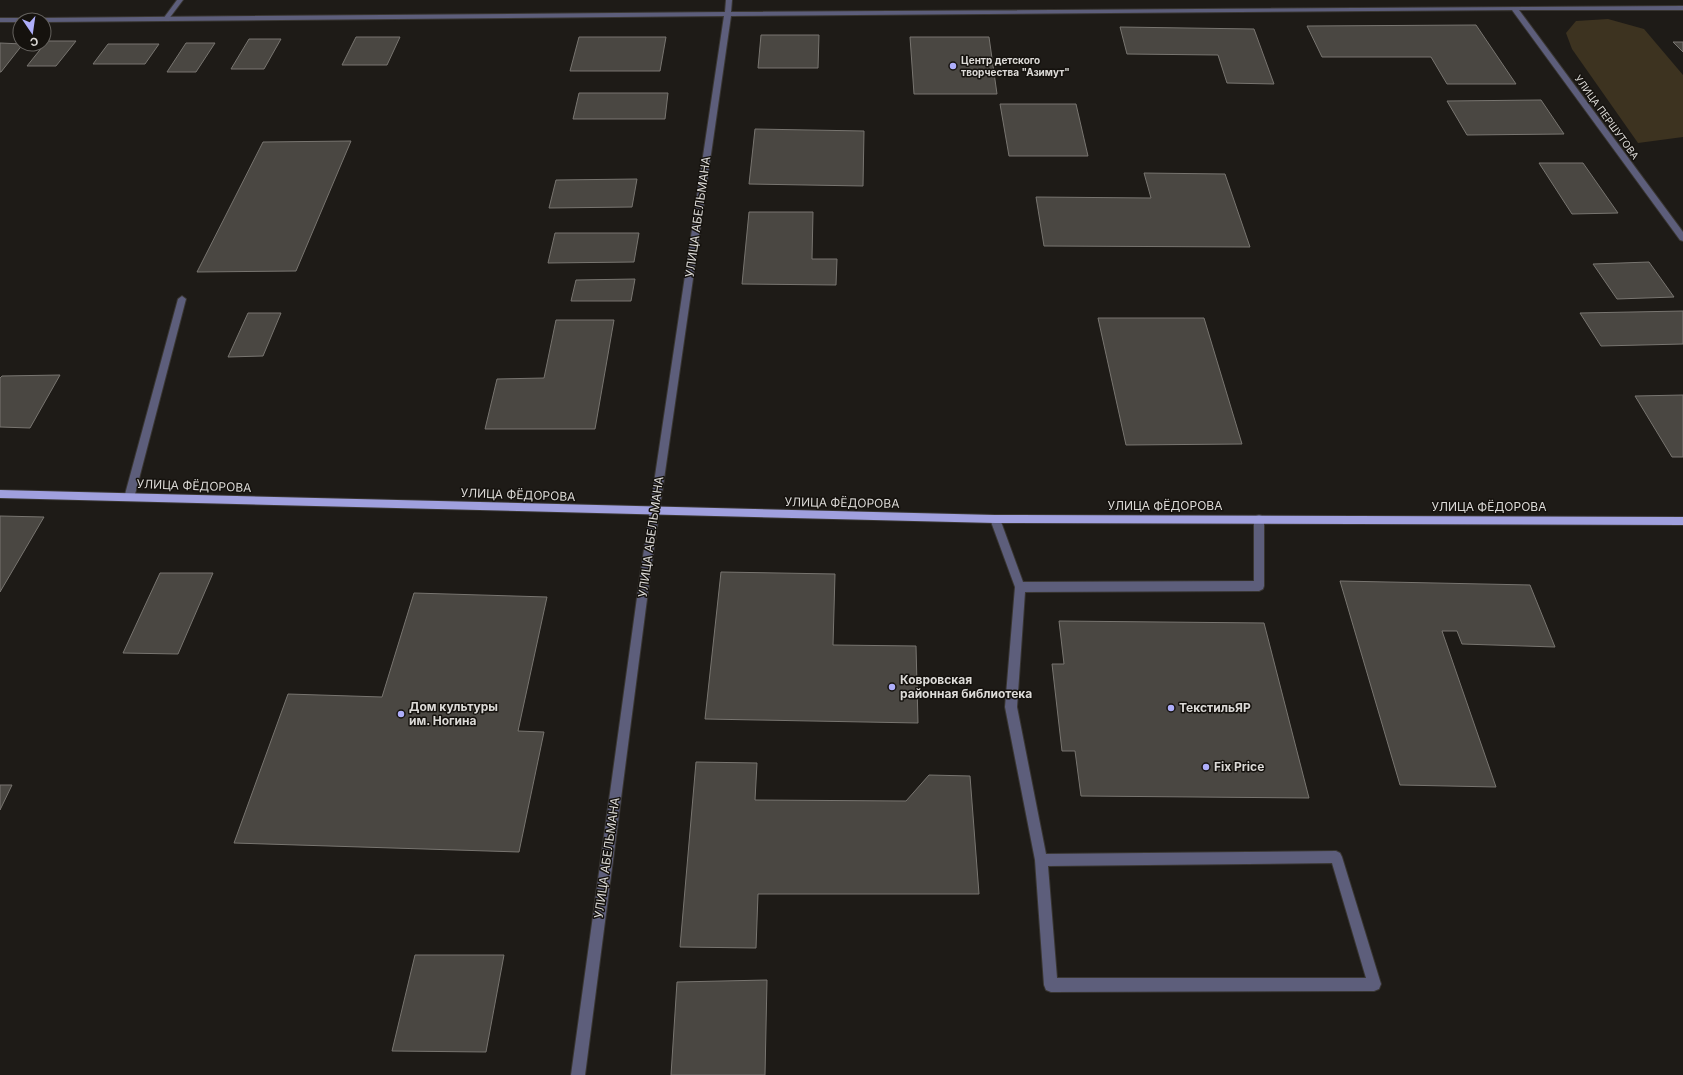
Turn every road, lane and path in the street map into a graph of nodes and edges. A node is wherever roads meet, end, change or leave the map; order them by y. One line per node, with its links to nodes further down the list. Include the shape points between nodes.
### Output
1 (180, 0): 6 (street)
2 (729, 0): 5 (street, УЛИЦА АБЕЛЬМАНА)
3 (1514, 8): 4 (street); 5 (street); 10 (street, УЛИЦА ПЕРШУТОВА)
4 (1683, 8)
5 (728, 14): 6 (street); 14 (street, УЛИЦА АБЕЛЬМАНА)
6 (166, 19): 9 (street)
7 (0, 20): 8 (street)
8 (12, 20)
9 (52, 20)
10 (1683, 238)
11 (182, 299): 13 (street)
12 (0, 494): 13 (main road, УЛИЦА ФЁДОРОВА)
13 (129, 498): 14 (main road, УЛИЦА ФЁДОРОВА)
14 (655, 511): 15 (main road, УЛИЦА ФЁДОРОВА); 20 (street, УЛИЦА АБЕЛЬМАНА)
15 (995, 519): 16 (main road, УЛИЦА ФЁДОРОВА); 18 (street)
16 (1259, 519): 17 (main road, УЛИЦА ФЁДОРОВА); 18 (street, via 1259,586)
17 (1683, 521)
18 (1020, 587): 19 (street, via 1011,707)
19 (1041, 860): 19 (street, via 1051,985 1374,984 1336,857)
20 (578, 1075)

